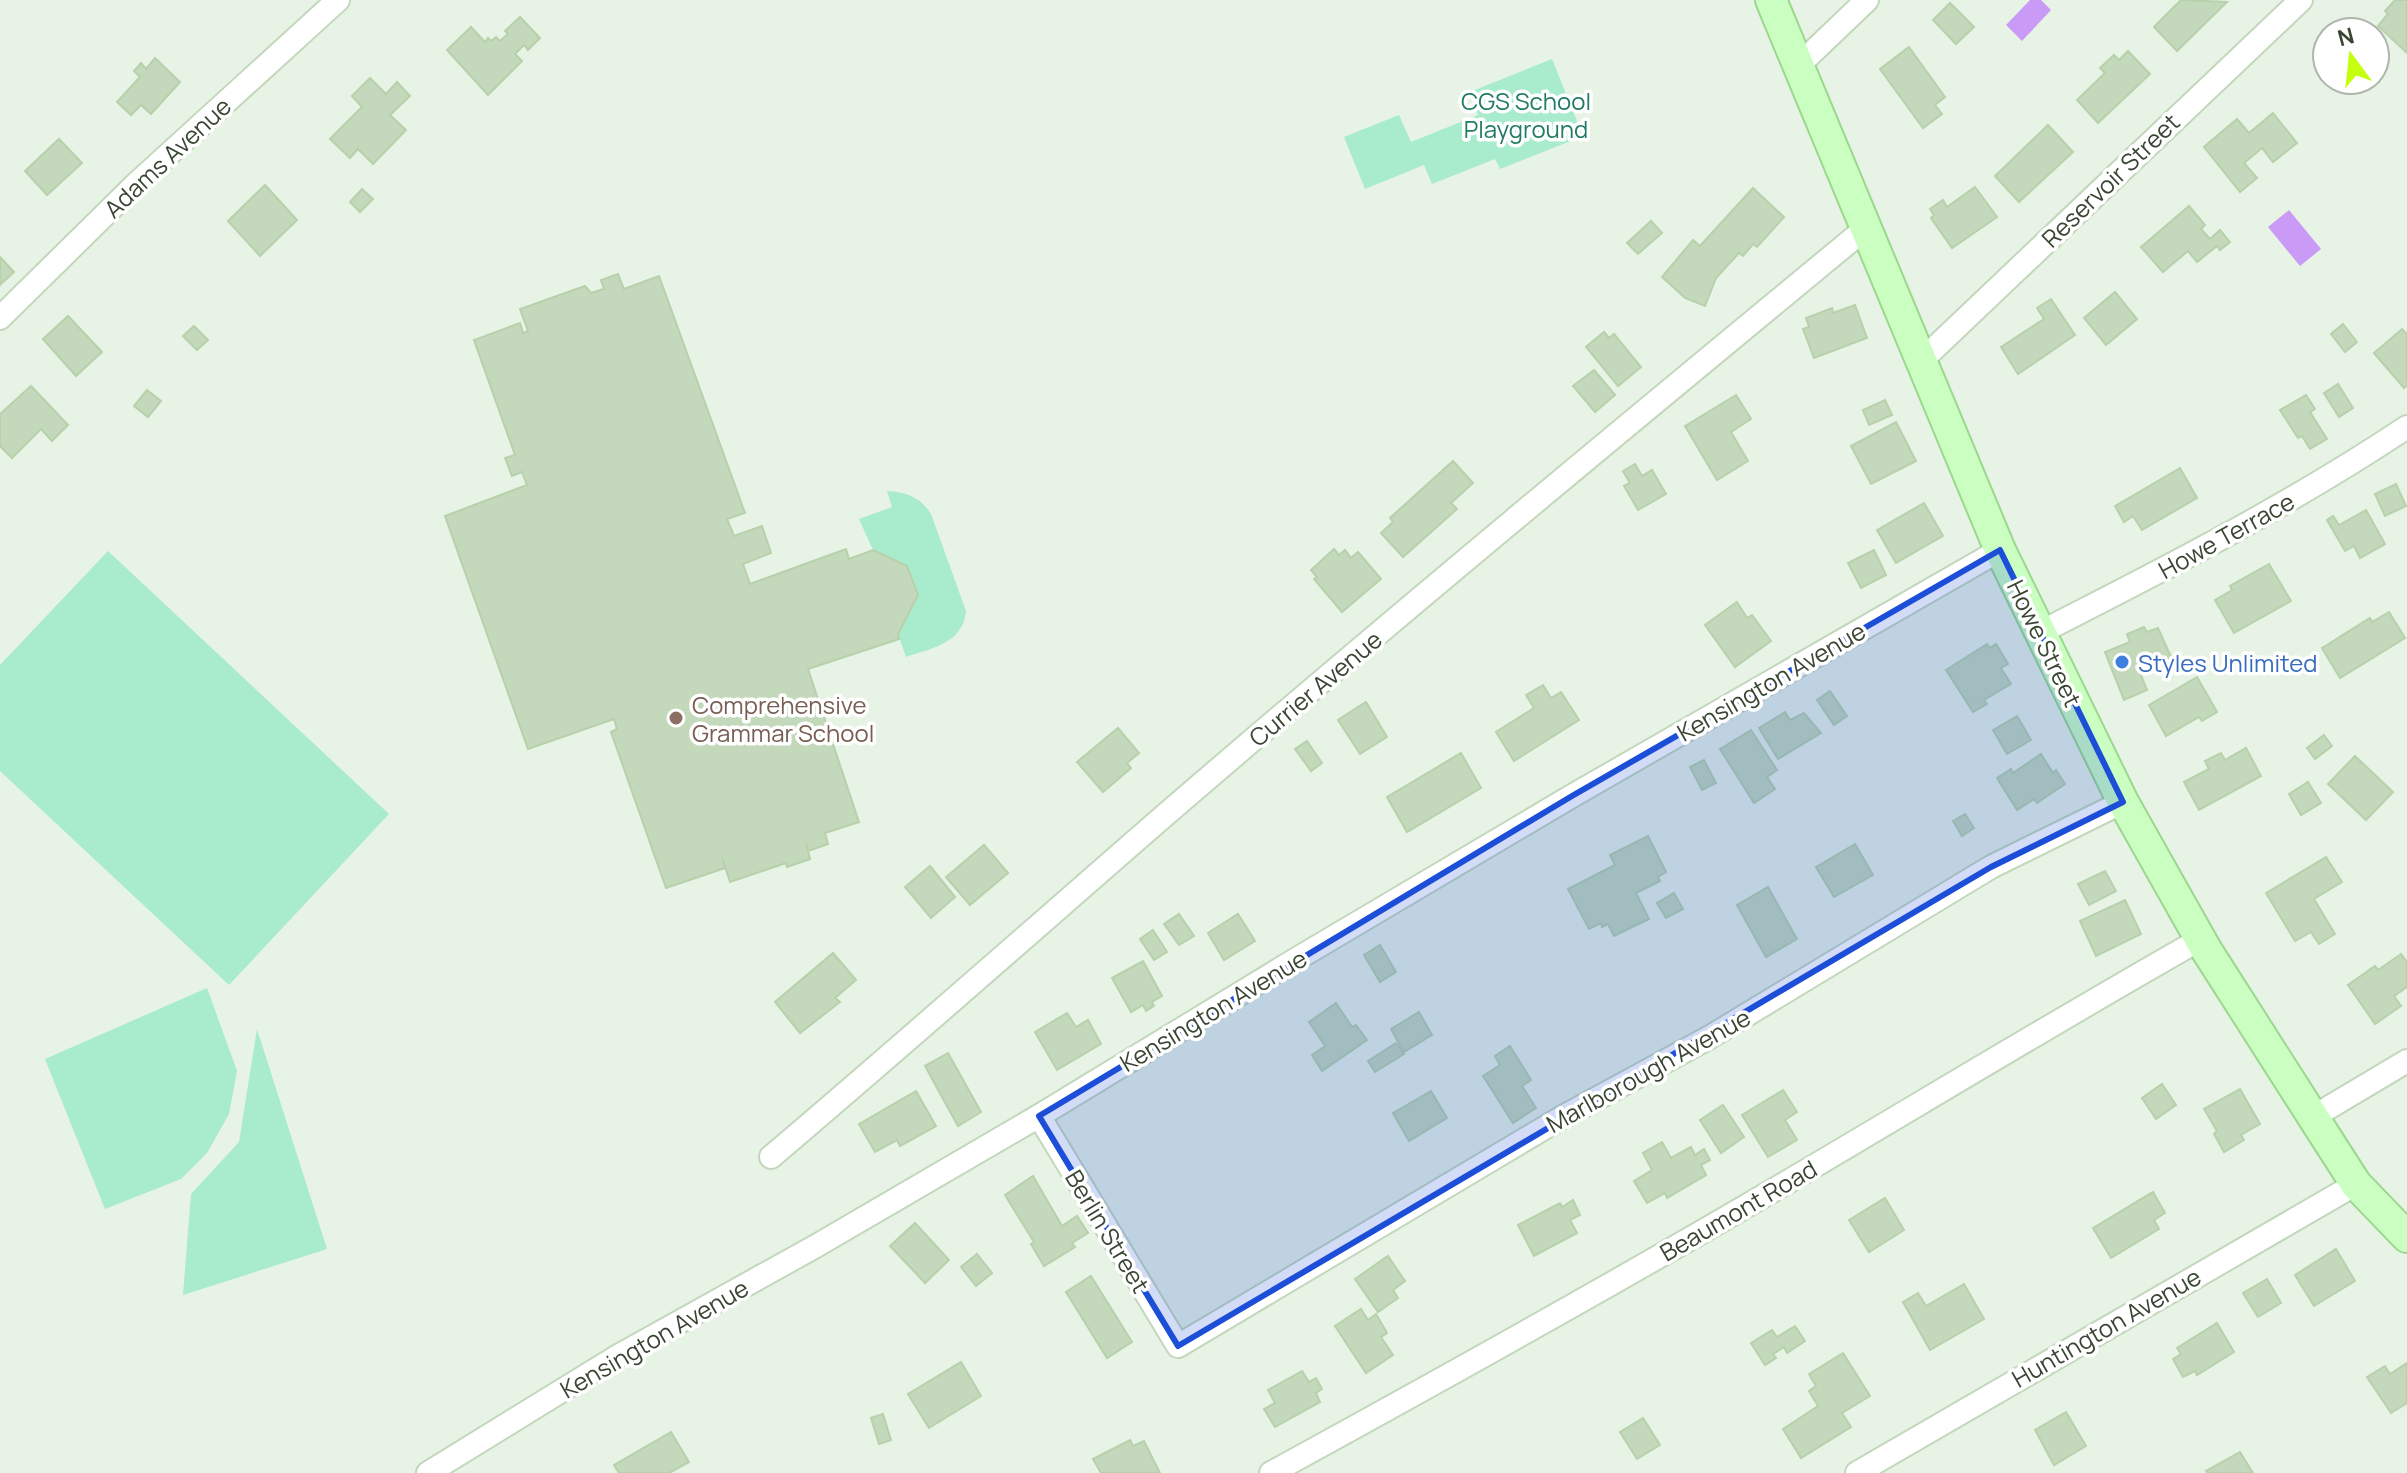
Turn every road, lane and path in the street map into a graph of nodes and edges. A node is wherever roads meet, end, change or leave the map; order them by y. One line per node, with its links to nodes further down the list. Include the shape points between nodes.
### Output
1 (338, 0): 7 (street, Adams Avenue, via 135,185)
2 (1771, 0): 5 (main road, Howe Street)
3 (1867, 0): 5 (street)
4 (2301, 0): 8 (street, Reservoir Street)
5 (1800, 64): 6 (main road, Howe Street)
6 (1866, 228): 8 (main road, Howe Street); 17 (street, Currier Avenue, via 1164,816)
7 (0, 318)
8 (1921, 361): 10 (main road, Howe Street)
9 (2407, 427): 11 (street, Howe Terrace, via 2291,500)
10 (2000, 550): 11 (main road, Howe Street); 15 (street, Kensington Avenue, via 1572,796)
11 (2039, 633): 12 (main road, Howe Street)
12 (2123, 802): 13 (main road, Howe Street); 20 (street, Marlborough Avenue, via 1991,867)
13 (2201, 939): 16 (main road, Howe Street); 22 (street, Beaumont Road, via 1505,1345)
14 (2407, 1061): 16 (street)
15 (1039, 1116): 20 (street, Berlin Street); 21 (street, Kensington Avenue, via 618,1356)
16 (2313, 1117): 18 (main road, Howe Street)
17 (771, 1157)
18 (2356, 1184): 19 (main road, Howe Street); 23 (street, Huntington Avenue)
19 (2407, 1237)
20 (1178, 1346)
21 (428, 1473)
22 (1271, 1473)
23 (1857, 1473)

